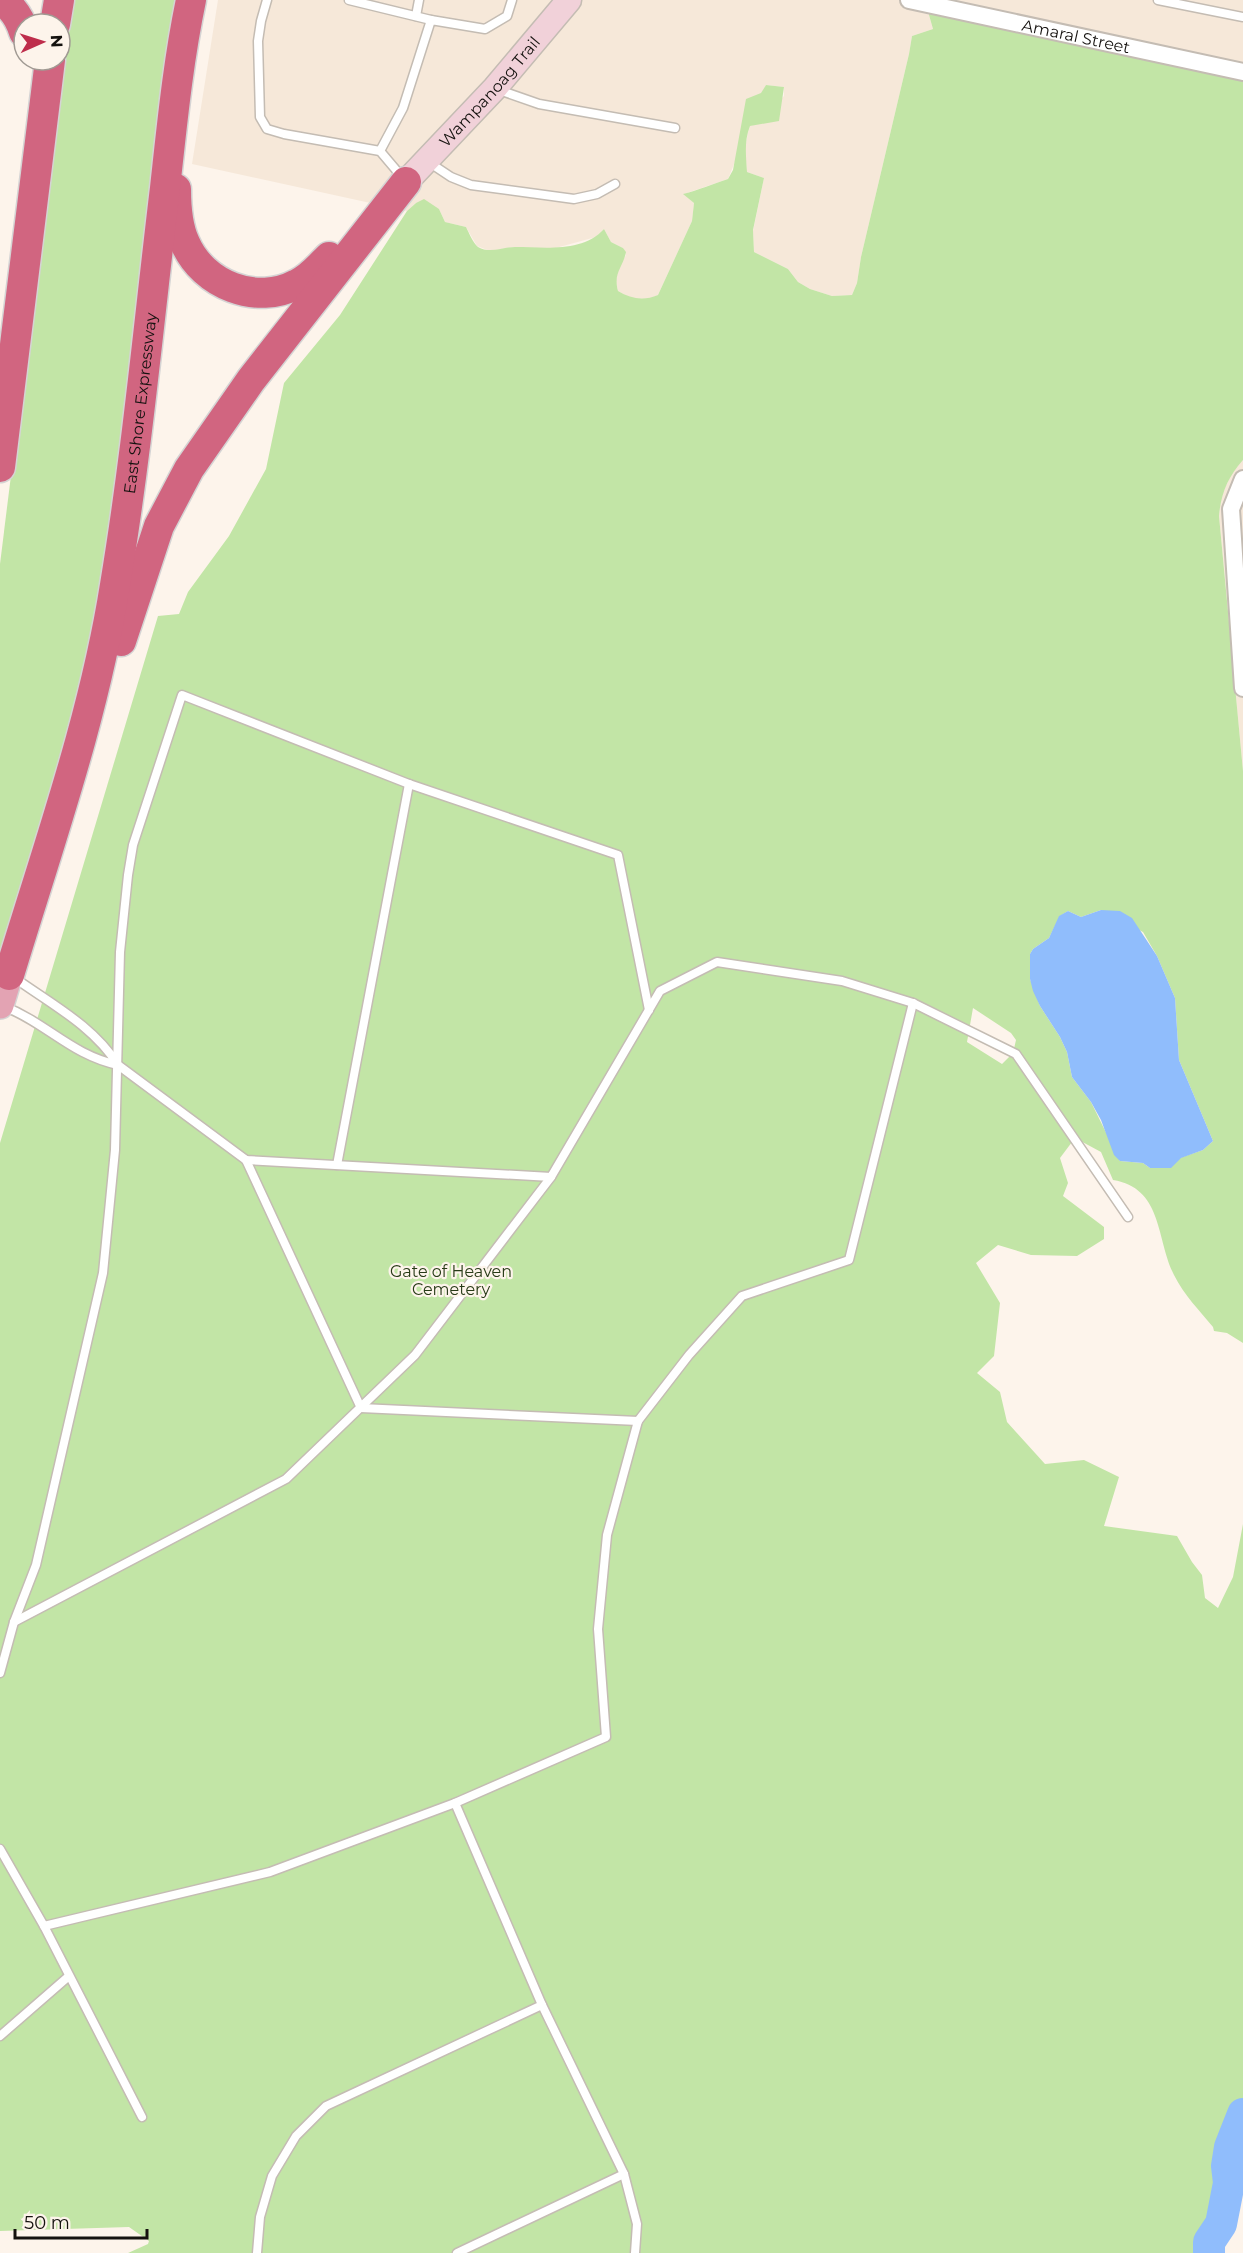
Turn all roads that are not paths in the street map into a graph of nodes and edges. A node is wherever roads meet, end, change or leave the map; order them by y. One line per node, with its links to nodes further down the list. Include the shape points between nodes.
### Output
1 (1, 0): 10 (highway)
2 (191, 0): 17 (highway, East Shore Expressway)
3 (267, 0): 20 (lane, via 258,41 260,117 267,129)
4 (349, 0): 11 (lane)
5 (419, 0): 11 (lane)
6 (512, 0): 13 (lane, via 507,16 485,29)
7 (569, 0): 18 (main road, Wampanoag Trail)
8 (909, 0): 16 (street, Amaral Street)
9 (1158, 0): 12 (lane)
10 (15, 12)
11 (416, 16): 13 (lane)
12 (1243, 17)
13 (431, 20): 20 (lane, via 403,108)
14 (28, 72): 23 (highway)
15 (49, 72): 24 (highway)
16 (1243, 72)
17 (178, 75): 21 (highway, via 175,165 180,228 194,258 231,287 269,293 298,284); 28 (highway, East Shore Expressway, via 116,583 91,699)
18 (495, 88): 19 (lane, via 539,104); 21 (main road, Wampanoag Trail)
19 (675, 128)
20 (380, 151): 21 (lane)
21 (416, 171): 22 (lane, via 471,185 574,199 597,195); 28 (highway, via 251,380 172,498)
22 (615, 183)
23 (0, 325)
24 (0, 467)
25 (1243, 479): 26 (street, via 1231,509)
26 (1243, 688)
27 (409, 783): 32 (lane, via 618,855); 33 (lane, via 182,695 133,844 120,952); 35 (lane)
28 (62, 802): 29 (highway)
29 (9, 975): 31 (main road); 33 (lane, via 90,1031)
30 (913, 1003): 32 (lane, via 842,981 717,962 660,991); 37 (lane, via 1016,1054); 39 (lane, via 849,1260 742,1296 688,1355)
31 (0, 1005): 33 (lane, via 29,1018 86,1056)
32 (649, 1010): 36 (lane)
33 (118, 1065): 34 (lane); 40 (lane, via 115,1150 103,1273 36,1565)
34 (246, 1160): 35 (lane); 38 (lane)
35 (337, 1165): 36 (lane)
36 (551, 1177): 38 (lane, via 415,1355)
37 (1128, 1217)
38 (361, 1408): 39 (lane); 40 (lane, via 286,1479)
39 (638, 1421): 42 (lane, via 607,1535 598,1629 606,1737)
40 (14, 1622): 41 (lane)
41 (0, 1673)
42 (455, 1803): 44 (lane, via 270,1872); 46 (lane)
43 (0, 1849): 44 (lane)
44 (44, 1926): 45 (lane)
45 (69, 1976): 47 (lane); 48 (lane)
46 (542, 2005): 49 (lane); 50 (lane, via 326,2106 296,2136 272,2176 260,2217)
47 (0, 2036)
48 (142, 2117)
49 (624, 2174): 51 (lane); 52 (lane, via 637,2224)
50 (257, 2253)
51 (457, 2253)
52 (635, 2253)

